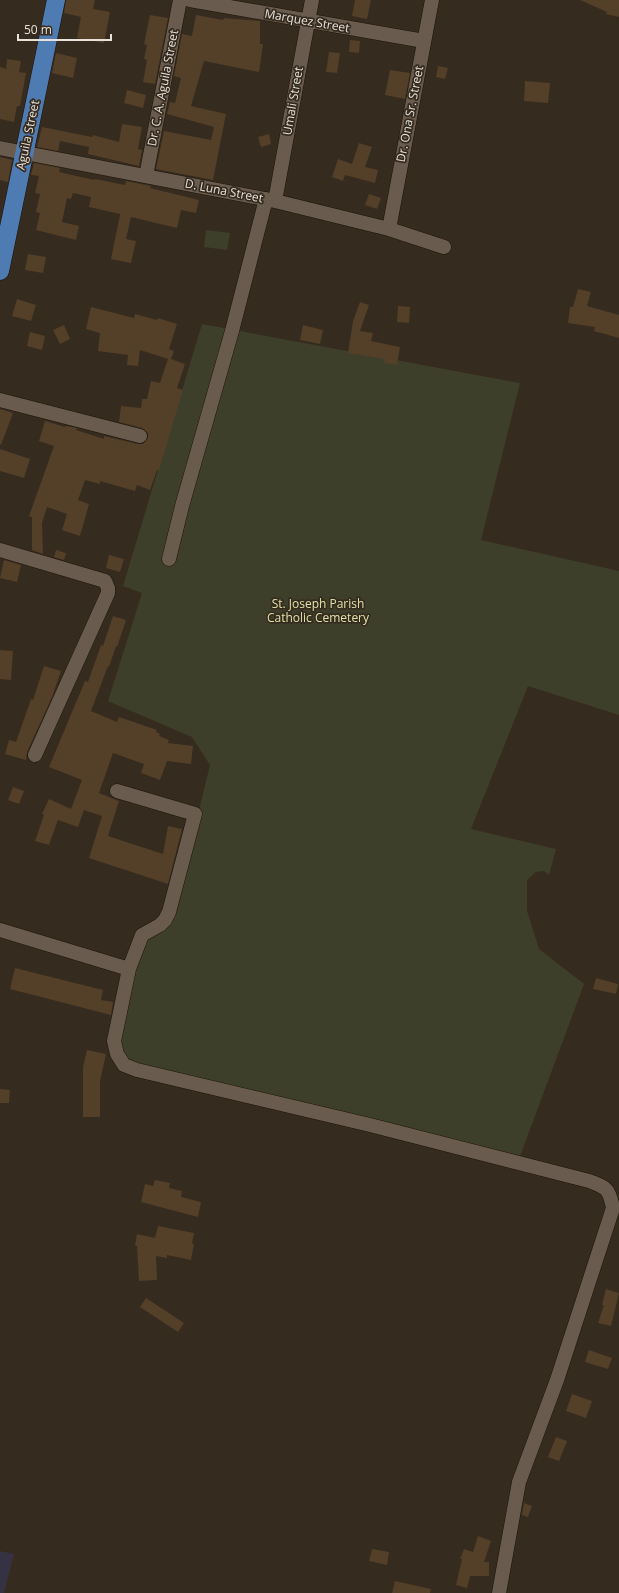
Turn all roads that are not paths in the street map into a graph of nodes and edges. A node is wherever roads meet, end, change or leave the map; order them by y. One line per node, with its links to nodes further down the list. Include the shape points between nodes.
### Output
1 (56, 0): 9 (main road, Aguila Street)
2 (180, 0): 10 (street, Dr. C. A. Aguila Street)
3 (190, 0): 6 (street, Marquez Street)
4 (312, 0): 6 (street, Umali Street)
5 (432, 0): 7 (street, Dr. Ona Sr. Street)
6 (308, 21): 7 (street, Marquez Street); 11 (street, Umali Street)
7 (424, 41): 12 (street, Dr. Ona Sr. Street)
8 (0, 148): 9 (street, D. Luna Street)
9 (24, 153): 10 (street, D. Luna Street); 14 (main road, Aguila Street)
10 (146, 176): 11 (street, D. Luna Street)
11 (270, 200): 12 (street, D. Luna Street); 18 (street, Umali Street)
12 (389, 229): 13 (street, D. Luna Street)
13 (444, 247)
14 (0, 270)
15 (0, 400): 16 (street)
16 (140, 436)
17 (0, 550): 19 (street, via 105,581 108,588)
18 (169, 559)
19 (35, 755)
20 (117, 791): 22 (street, via 195,814 169,912 160,925 142,935)
21 (0, 930): 22 (street)
22 (129, 969): 23 (street, via 114,1041 117,1054 124,1065 370,1125 606,1187 613,1208 557,1380 519,1482)
23 (499, 1593)

